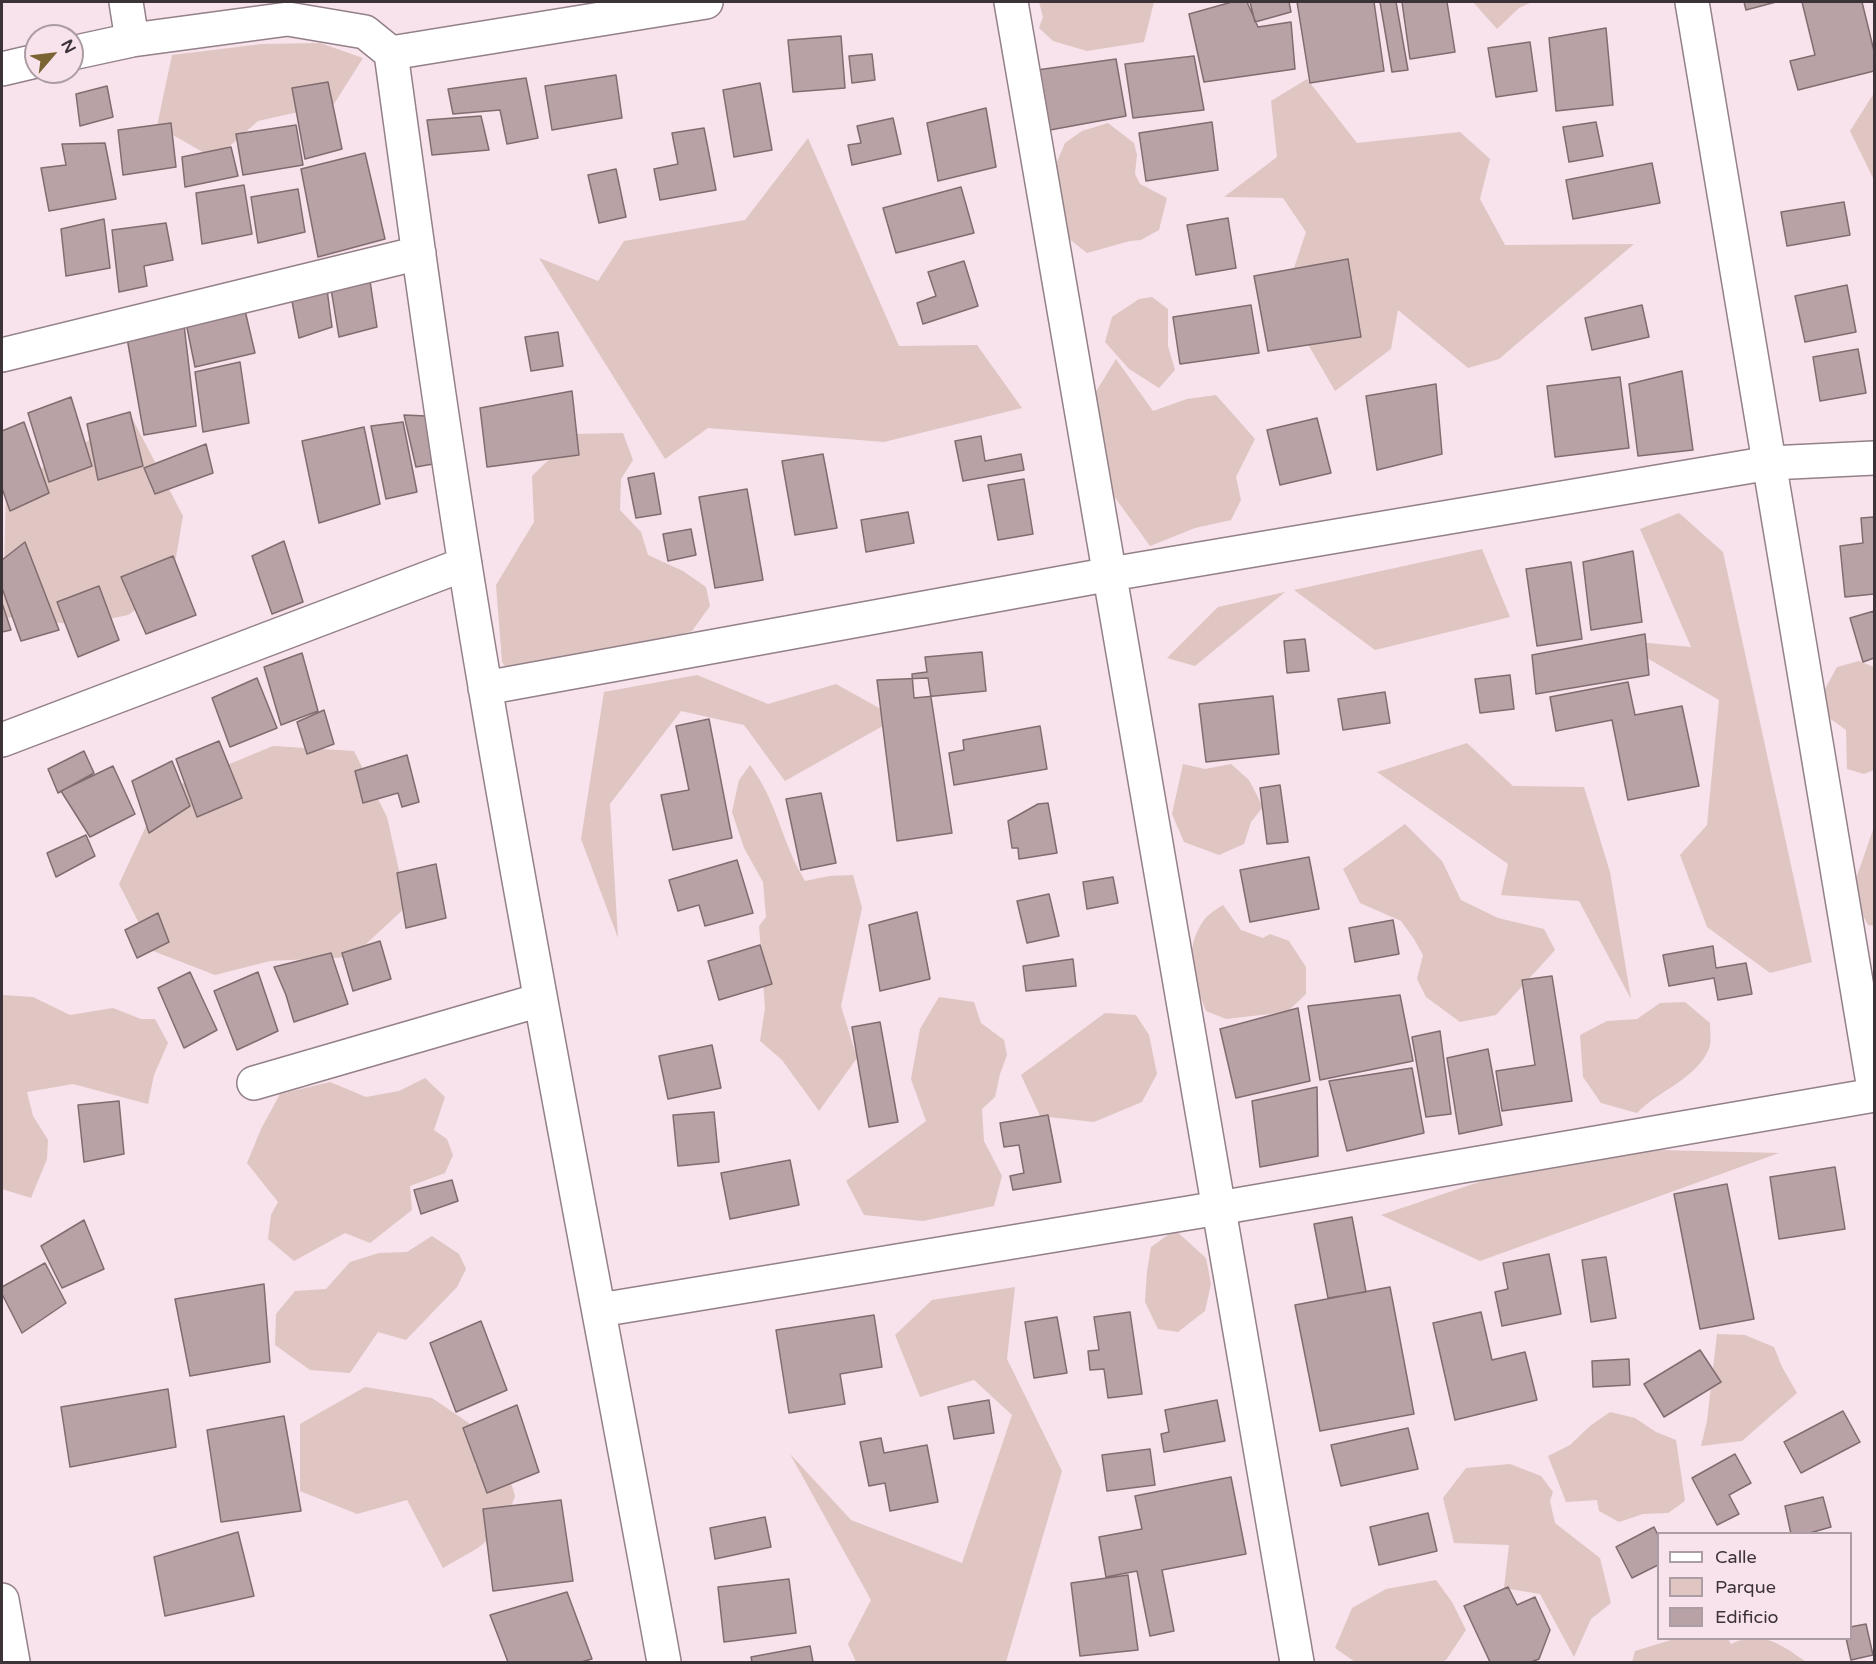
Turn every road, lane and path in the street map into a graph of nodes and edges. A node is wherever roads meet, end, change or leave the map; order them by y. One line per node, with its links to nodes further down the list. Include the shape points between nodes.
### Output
1 (126, 2): 5 (street)
2 (706, 2): 7 (street)
3 (1011, 2): 15 (street)
4 (1692, 2): 13 (street)
5 (132, 40): 6 (street); 7 (street, via 288,19 365,32)
6 (84, 50)
7 (391, 54): 10 (street)
8 (24, 64): 9 (street)
9 (2, 69)
10 (418, 253): 11 (street); 14 (street)
11 (2, 355)
12 (1875, 458): 13 (street)
13 (1770, 463): 15 (street); 19 (street)
14 (465, 564): 16 (street); 17 (street)
15 (1110, 574): 16 (street); 23 (street)
16 (485, 688): 18 (street)
17 (2, 740)
18 (540, 1000): 20 (street); 24 (street)
19 (1869, 1019): 21 (street)
20 (254, 1083)
21 (1875, 1089)
22 (1875, 1095): 23 (street)
23 (1219, 1208): 24 (street); 28 (street)
24 (600, 1310): 27 (street)
25 (2, 1600): 26 (street)
26 (13, 1662)
27 (664, 1662)
28 (1297, 1662)

